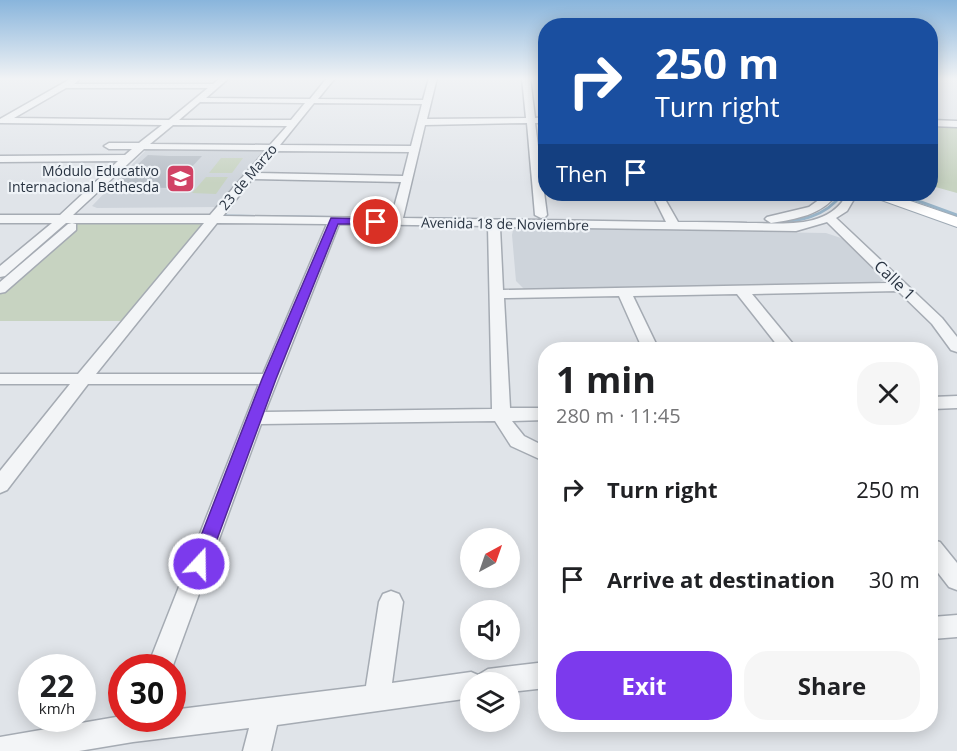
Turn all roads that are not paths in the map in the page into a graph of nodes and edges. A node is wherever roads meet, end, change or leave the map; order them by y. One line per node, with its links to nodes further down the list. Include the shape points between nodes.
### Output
1 (17, 113): 8 (street)
2 (181, 113): 9 (street)
3 (301, 113): 11 (street, 23 de Marzo)
4 (424, 113): 10 (street)
5 (529, 113): 6 (street)
6 (530, 120): 7 (street); 10 (street); 23 (street)
7 (538, 120)
8 (1, 122): 9 (street)
9 (169, 122): 11 (street); 14 (street); 16 (street)
10 (422, 122): 18 (street)
11 (293, 123): 17 (street, 23 de Marzo)
12 (938, 123): 13 (street)
13 (957, 123)
14 (133, 129)
15 (109, 146): 16 (street)
16 (141, 146): 17 (street); 19 (street)
17 (273, 147): 18 (street); 21 (street, 23 de Marzo)
18 (415, 149): 22 (street)
19 (127, 158): 20 (street); 34 (street)
20 (0, 159)
21 (248, 176): 22 (street); 32 (street, 23 de Marzo)
22 (408, 178): 35 (street)
23 (538, 189)
24 (539, 201): 33 (street)
25 (660, 201): 39 (street)
26 (824, 201): 39 (street, Avenida 18 de Noviembre, via 785,217)
27 (850, 201): 36 (street, Avenida 18 de Noviembre)
28 (898, 201): 40 (main road)
29 (933, 201): 30 (main road)
30 (957, 210)
31 (0, 211): 34 (street, Avenida 18 de Noviembre)
32 (215, 215): 34 (street, Avenida 18 de Noviembre); 35 (street, Avenida 18 de Noviembre); 38 (street, Avenida 18 de Noviembre); 51 (street, 23 de Marzo)
33 (541, 215): 35 (street, Avenida 18 de Noviembre); 39 (street, Avenida 18 de Noviembre)
34 (76, 216): 37 (street, Avenida 18 de Noviembre); 42 (street); 44 (street)
35 (397, 218): 38 (street, Avenida 18 de Noviembre); 41 (street, Avenida 18 de Noviembre)
36 (829, 218): 39 (street, Avenida 18 de Noviembre, via 796,227); 43 (street, Calle 1)
37 (0, 219)
38 (335, 220): 53 (street)
39 (671, 222): 41 (street, Avenida 18 de Noviembre)
40 (957, 222)
41 (494, 223): 47 (street)
42 (0, 273)
43 (903, 287): 45 (street); 50 (street, Calle 1)
44 (0, 289)
45 (742, 291): 46 (street); 49 (street)
46 (624, 292): 47 (street); 48 (street)
47 (498, 294): 57 (street)
48 (647, 342)
49 (783, 342)
50 (957, 347)
51 (81, 378): 52 (street); 53 (street); 60 (street, 23 de Marzo)
52 (0, 379)
53 (269, 379): 58 (street)
54 (957, 402): 55 (street)
55 (938, 403)
56 (538, 414): 57 (street)
57 (501, 416): 58 (street); 59 (street, via 508,433)
58 (255, 418): 66 (street)
59 (538, 451)
60 (0, 485)
61 (938, 556): 62 (street)
62 (957, 580)
63 (391, 602): 70 (street)
64 (957, 626): 65 (street)
65 (938, 628)
66 (164, 654)
67 (538, 676): 68 (street)
68 (520, 678)
69 (460, 687): 70 (street)
70 (377, 698): 71 (street)
71 (267, 713): 72 (street); 75 (street)
72 (186, 719)
73 (108, 729): 74 (street)
74 (0, 751)
75 (257, 751)

